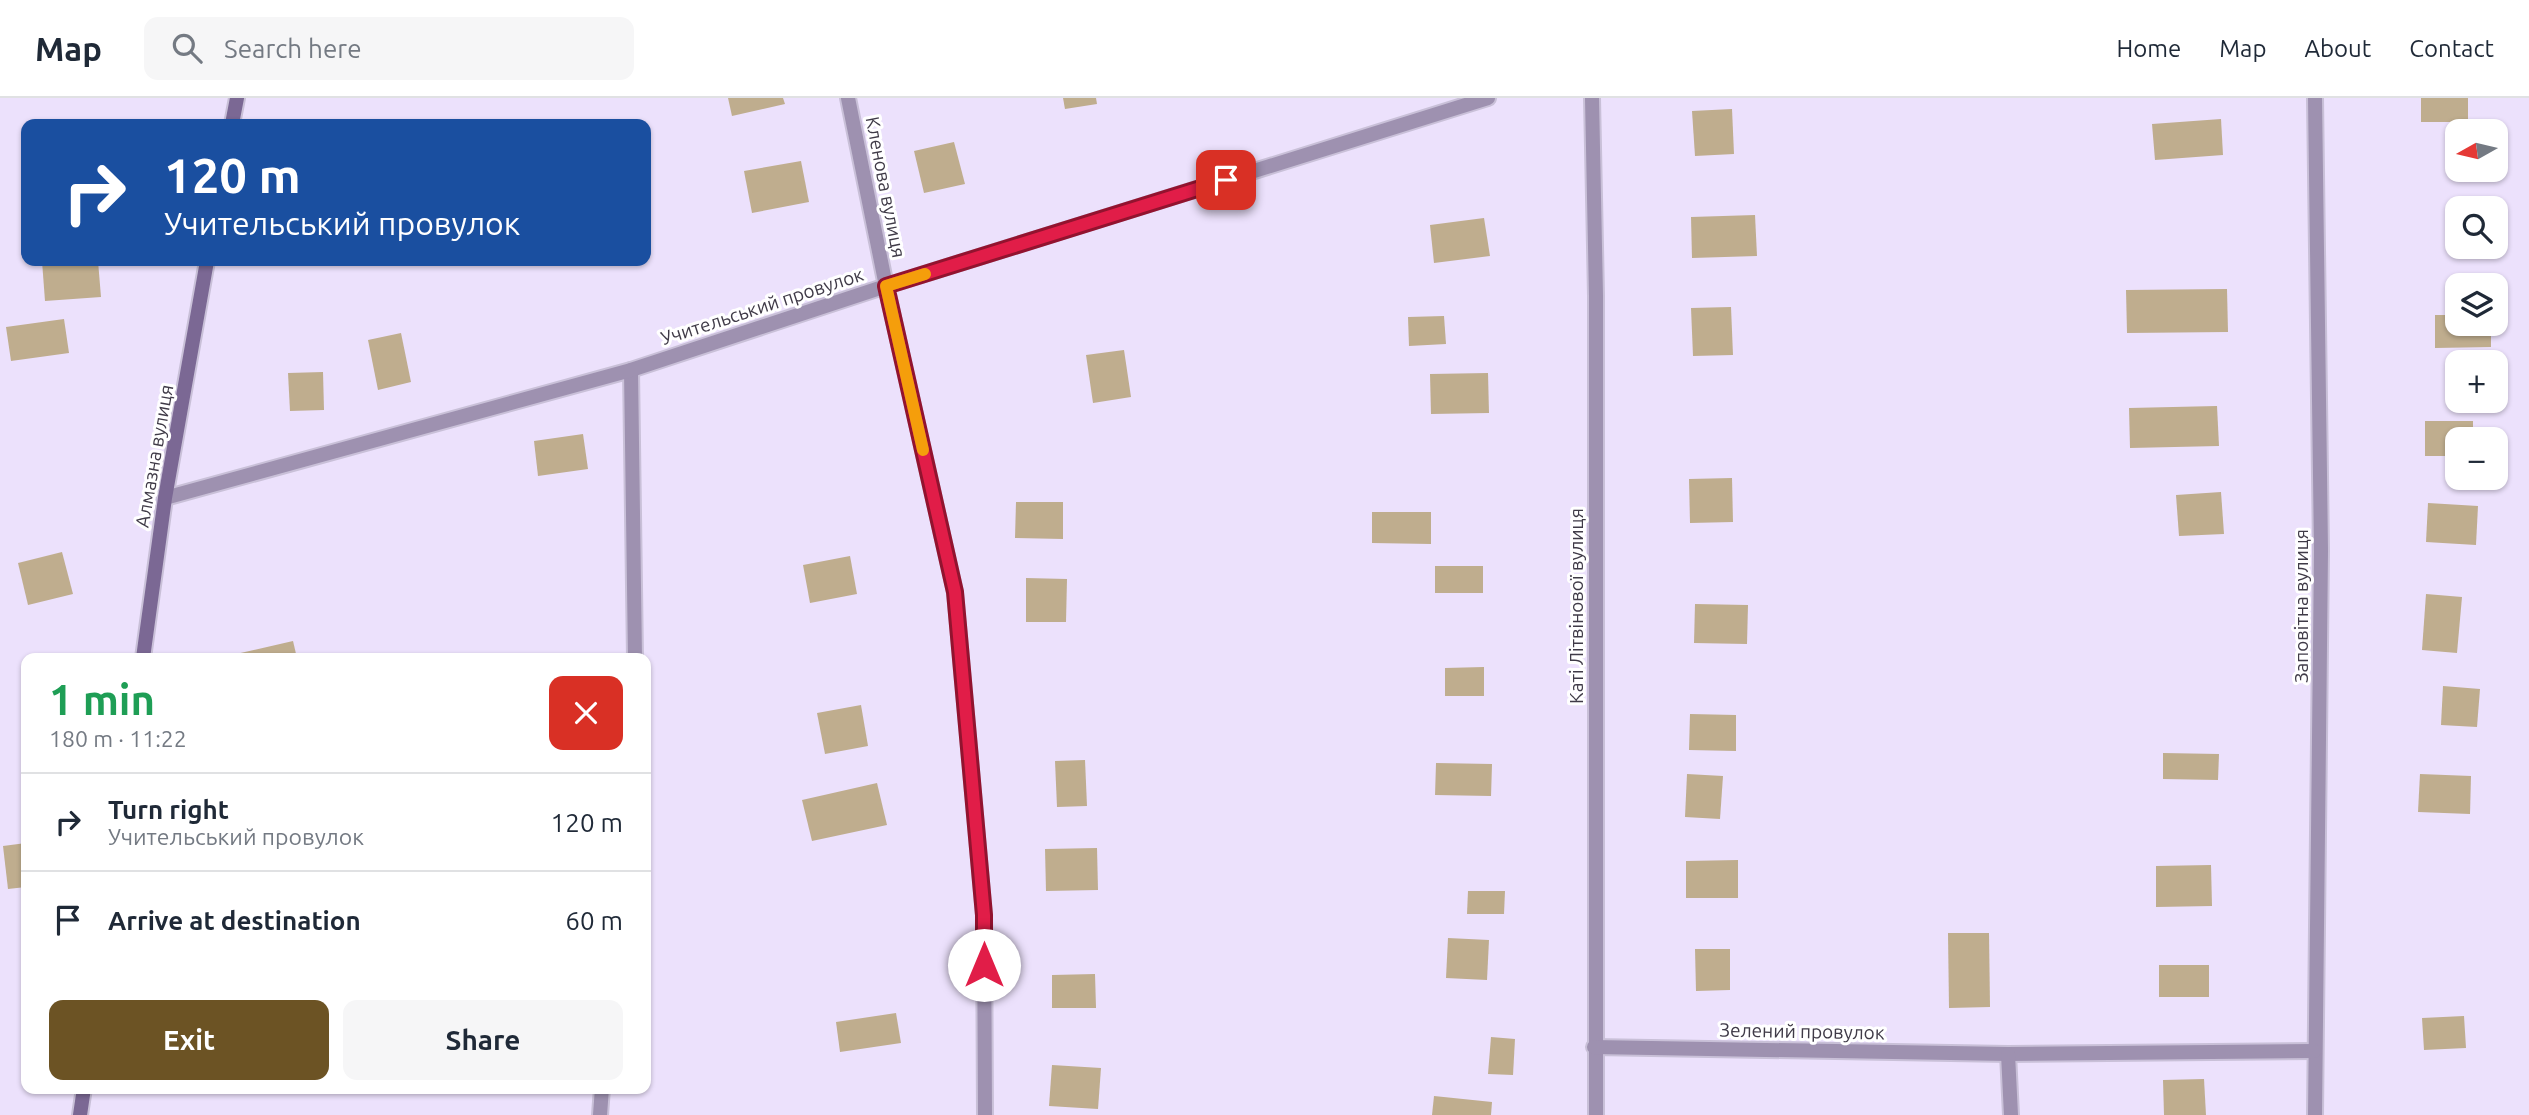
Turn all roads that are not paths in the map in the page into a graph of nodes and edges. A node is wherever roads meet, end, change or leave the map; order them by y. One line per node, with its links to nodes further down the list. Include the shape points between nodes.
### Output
1 (237, 98): 6 (main road)
2 (848, 98): 8 (street, Кленова вулиця)
3 (1488, 98): 8 (street, Учительський провулок)
4 (1592, 98): 13 (street, Каті Літвінової вулиця, via 1596,296)
5 (2315, 98): 14 (street, Заповітна вулиця, via 2321,551)
6 (233, 119)
7 (206, 266): 10 (main road, Алмазна вулиця)
8 (886, 286): 9 (street, Учительський провулок); 20 (street, Кленова вулиця, via 955,592 984,915)
9 (632, 370): 10 (street, Учительський провулок); 12 (street)
10 (164, 498): 11 (main road, Алмазна вулиця)
11 (144, 653)
12 (635, 653)
13 (1594, 1047): 15 (street, Зелений провулок); 21 (street, Каті Літвінової вулиця)
14 (2314, 1051): 15 (street, Зелений провулок); 23 (street, Заповітна вулиця)
15 (2008, 1054): 22 (street)
16 (83, 1094): 18 (main road)
17 (602, 1094): 19 (street)
18 (80, 1115)
19 (600, 1115)
20 (985, 1115)
21 (1596, 1115)
22 (2011, 1115)
23 (2315, 1115)

